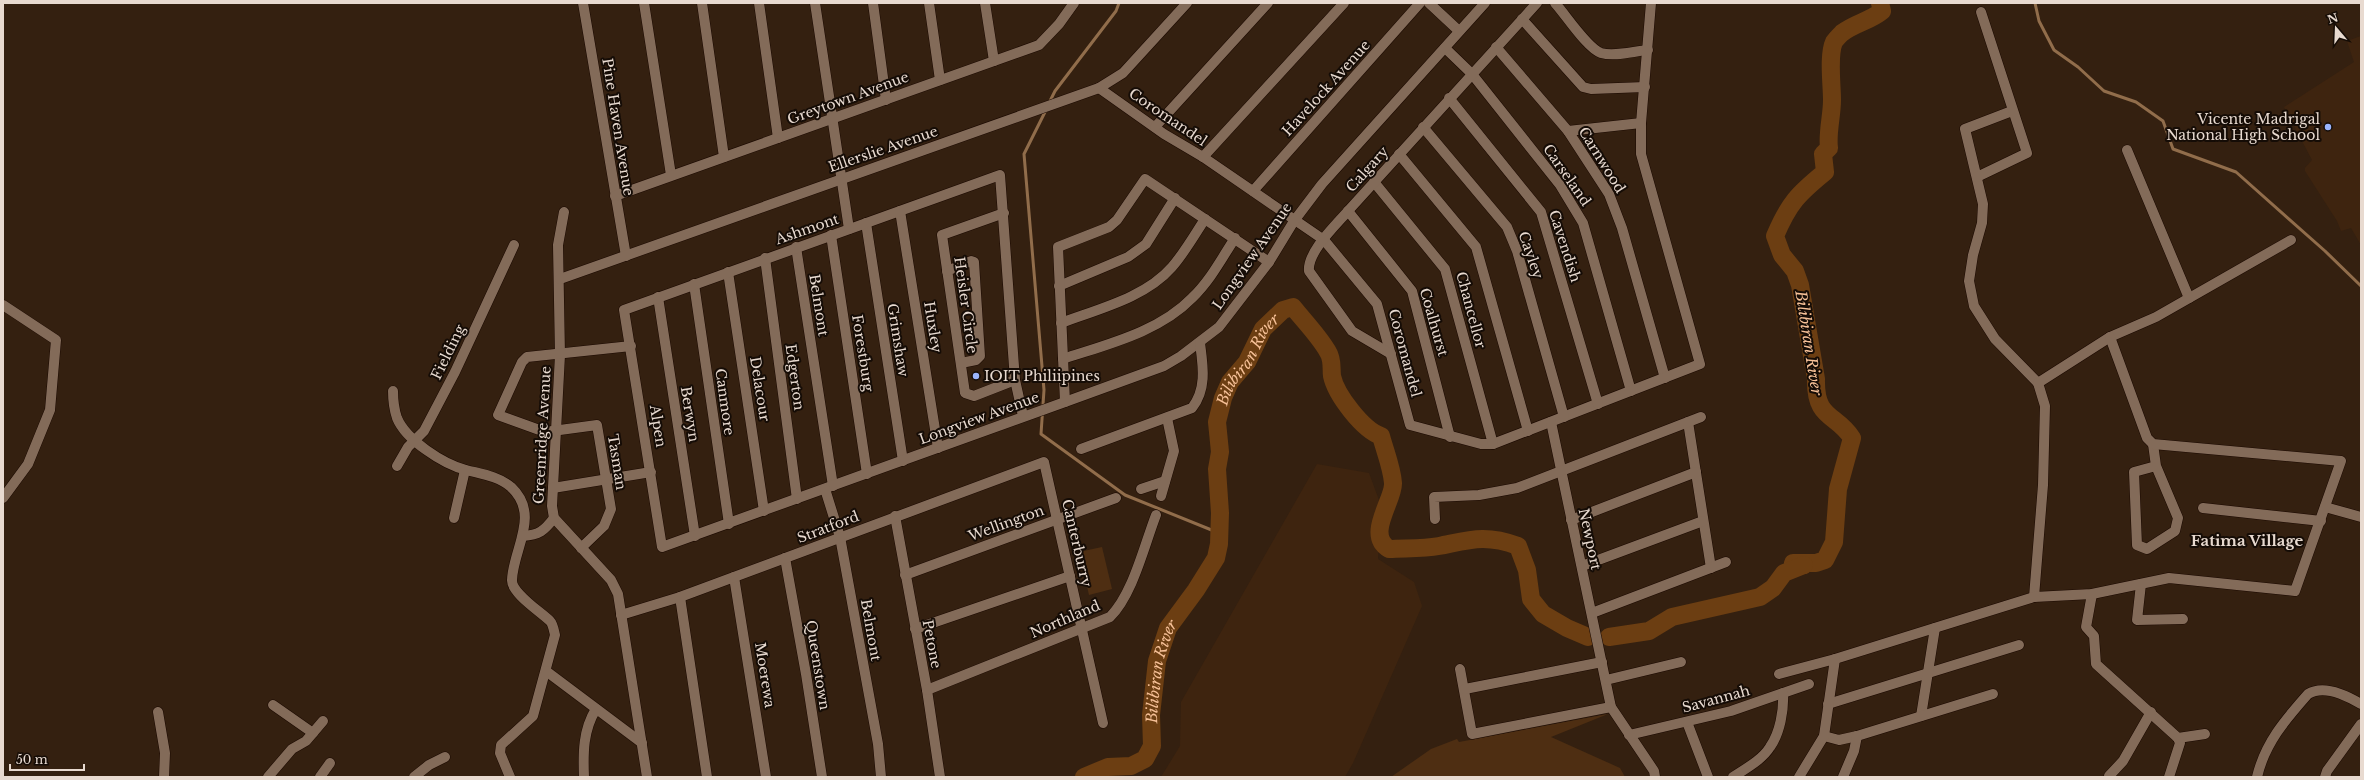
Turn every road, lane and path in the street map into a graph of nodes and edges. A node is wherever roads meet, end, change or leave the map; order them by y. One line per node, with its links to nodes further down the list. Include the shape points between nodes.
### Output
1 (583, 3): 48 (street, Pine Haven Avenue)
2 (644, 3): 43 (street)
3 (702, 3): 41 (street)
4 (758, 3): 38 (street)
5 (815, 3): 33 (street)
6 (872, 3): 31 (street)
7 (929, 3): 27 (street)
8 (985, 3): 25 (street)
9 (1074, 3): 25 (street, Greytown Avenue, via 1059,24 1039,44)
10 (1187, 3): 29 (street, Ellerslie Avenue, via 1123,73)
11 (1268, 3): 35 (street)
12 (1344, 3): 42 (street)
13 (1420, 3): 47 (street, Havelock Avenue)
14 (1429, 3): 21 (street)
15 (1485, 3): 21 (street, Longview Avenue)
16 (1537, 3): 20 (street, Calgary)
17 (1555, 3): 24 (street, via 1592,47 1601,52 1610,54)
18 (1651, 3): 24 (street)
19 (1981, 12): 32 (street)
20 (1522, 19): 22 (street, Calgary); 28 (street, via 1583,87)
21 (1459, 31): 23 (street, Longview Avenue)
22 (1496, 47): 26 (street, Calgary); 37 (street, Carnwood)
23 (1445, 48): 26 (street, Carseland); 55 (street, Longview Avenue, via 1322,184)
24 (1648, 50): 28 (street)
25 (994, 61): 27 (street, Greytown Avenue)
26 (1472, 74): 30 (street, Calgary); 88 (street, Carseland, via 1560,185 1583,223)
27 (940, 80): 31 (street, Greytown Avenue)
28 (1645, 87): 34 (street)
29 (1099, 88): 35 (street, Coromandel); 45 (street, Ellerslie Avenue)
30 (1449, 98): 36 (street, Calgary); 90 (street, Cavendish, via 1541,212)
31 (886, 100): 33 (street, Greytown Avenue)
32 (2012, 111): 44 (street, via 1965,130); 44 (street, via 2027,153)
33 (832, 119): 38 (street, Greytown Avenue); 45 (street)
34 (1641, 123): 37 (street); 84 (street, Coromandel, via 1641,154 1700,364)
35 (1155, 127): 42 (street, Coromandel)
36 (1423, 128): 40 (street, Calgary); 92 (street, Cayley, via 1507,227 1517,251)
37 (1568, 131): 84 (street, Carnwood, via 1609,194 1622,228)
38 (778, 138): 41 (street, Greytown Avenue)
39 (2127, 150): 73 (street)
40 (1399, 154): 46 (street, Calgary); 98 (street, via 1476,248)
41 (724, 157): 43 (street, Greytown Avenue)
42 (1203, 157): 47 (street, Coromandel)
43 (671, 176): 48 (street, Greytown Avenue)
44 (1977, 177): 86 (street, via 1983,204 1982,222 1969,281 1974,306 1995,339)
45 (841, 178): 57 (street); 64 (street, Ellerslie Avenue)
46 (1374, 182): 50 (street, Calgary); 101 (street, Chancellor, via 1445,269)
47 (1253, 191): 55 (street, Coromandel)
48 (615, 196): 64 (street, Pine Haven Avenue)
49 (1175, 198): 54 (street); 71 (street, via 1146,244 1128,258); 71 (street, via 1145,178 1117,220 1109,227 1058,247)
50 (1348, 210): 60 (street, Calgary); 99 (street, Coalhurst, via 1412,291)
51 (900, 211): 53 (street, Ashmont, via 1000,175); 56 (street, Ashmont); 103 (street, Huxley)
52 (564, 212): 69 (street, Greenridge Avenue, via 558,245)
53 (1004, 213): 67 (street, Heisler Circle, via 942,235); 85 (street)
54 (1205, 219): 59 (street); 76 (street, via 1172,267 1147,288)
55 (1294, 220): 60 (street, Coromandel); 66 (street, Longview Avenue)
56 (866, 223): 57 (street, Ashmont); 105 (street, Grimshaw)
57 (849, 229): 58 (street, Ashmont)
58 (831, 235): 63 (street, Ashmont); 113 (street, Forestburg)
59 (1235, 238): 66 (street); 82 (street, via 1193,298 1162,323)
60 (1324, 240): 80 (street, Coromandel, via 1377,304); 80 (street, Calgary, via 1308,263 1309,271 1352,332)
61 (2291, 240): 73 (street)
62 (514, 245): 100 (street, Fielding, via 455,372 424,430)
63 (796, 247): 65 (street, Ashmont); 117 (street, Belmont)
64 (626, 256): 69 (street, Ellerslie Avenue)
65 (765, 258): 68 (street, Ashmont); 122 (street, Edgerton)
66 (1268, 262): 78 (street, Longview Avenue, via 1219,327)
67 (947, 271): 83 (street, Heisler Circle); 83 (street, via 974,262 980,356 976,360)
68 (728, 272): 70 (street, Ashmont); 125 (street, Delacour)
69 (560, 279): 81 (street, Greenridge Avenue)
70 (694, 284): 72 (street, Ashmont); 136 (street, Canmore)
71 (1059, 286): 76 (street)
72 (658, 297): 75 (street, Ashmont); 138 (street, Berwyn)
73 (2189, 298): 77 (street, via 2156,317)
74 (3, 305): 120 (street, via 56,340 50,410 28,464)
75 (624, 310): 79 (street, Alpen)
76 (1061, 323): 82 (street)
77 (2110, 337): 86 (street); 102 (street, via 2148,438)
78 (1200, 343): 89 (street, Longview Avenue, via 1164,366); 94 (street, via 1204,378 1196,403 1192,408)
79 (631, 346): 81 (street, Tasman); 110 (street, Alpen)
80 (1391, 354): 99 (street, Coromandel, via 1410,426)
81 (560, 355): 97 (street, Greenridge Avenue); 97 (street, Tasman, via 527,358 522,362 498,415 545,432)
82 (1063, 360): 89 (street)
83 (961, 363): 85 (street, Heisler Circle, via 965,393 974,396)
84 (1665, 378): 88 (street, Coromandel)
85 (1015, 380): 91 (street)
86 (2038, 383): 152 (street, via 2045,406 2043,485)
87 (393, 391): 100 (street, via 393,405 398,419)
88 (1631, 391): 90 (street, Coromandel)
89 (1065, 402): 91 (street, Longview Avenue)
90 (1598, 404): 92 (street, Coromandel)
91 (1023, 416): 103 (street, Longview Avenue)
92 (1564, 417): 95 (street, Coromandel)
93 (1701, 417): 96 (street)
94 (1167, 418): 104 (street); 115 (street, via 1174,450)
95 (1551, 422): 98 (street, Coromandel); 111 (street, Newport)
96 (1688, 422): 111 (street); 112 (street)
97 (556, 431): 114 (street, Tasman, via 597,425); 116 (street, Greenridge Avenue)
98 (1528, 431): 101 (street, Coromandel)
99 (1450, 437): 101 (street, Coromandel)
100 (415, 440): 107 (street, Fielding); 109 (street, via 440,460)
101 (1493, 444)
102 (2153, 444): 108 (street); 123 (street, via 2341,461)
103 (938, 448): 105 (street, Longview Avenue)
104 (1081, 449)
105 (903, 461): 113 (street, Longview Avenue)
106 (1044, 462): 127 (street, Stratford); 131 (street, Canterburry)
107 (397, 466)
108 (2156, 466): 108 (street, via 2178,518 2175,531 2147,549 2137,545 2134,472)
109 (465, 470): 129 (street); 137 (street, via 486,474 511,488 523,509)
110 (651, 472): 114 (street); 140 (street, Alpen)
111 (1562, 472): 132 (street, via 1517,488 1479,495 1434,497); 133 (street, Newport)
112 (1696, 472): 133 (street); 134 (street)
113 (867, 474): 117 (street, Longview Avenue)
114 (606, 479): 116 (street); 141 (street, Tasman, via 611,509 609,517 604,526)
115 (1165, 481): 118 (street); 119 (street)
116 (553, 488): 130 (street, Greenridge Avenue)
117 (829, 488): 122 (street, Longview Avenue); 139 (street, Belmont)
118 (1141, 489)
119 (1161, 496)
120 (3, 498)
121 (1116, 498): 131 (street, Wellington)
122 (797, 499): 125 (street, Longview Avenue)
123 (2325, 507): 128 (street); 135 (street)
124 (2203, 508): 135 (street)
125 (764, 511): 136 (street, Longview Avenue)
126 (1156, 515): 158 (street, Northland, via 1118,609 1110,617)
127 (895, 516): 139 (street, Stratford); 146 (street, Petone)
128 (2361, 517)
129 (454, 518)
130 (554, 518): 137 (street, via 543,532); 141 (street, Greenridge Avenue)
131 (1058, 519): 146 (street, Wellington); 147 (street, Canterburry)
132 (1434, 520)
133 (1572, 520): 144 (street, Newport)
134 (1703, 521): 144 (street); 145 (street)
135 (2320, 521): 149 (street, via 2295,591 2169,578)
136 (729, 524): 138 (street, Longview Avenue)
137 (523, 536): 164 (street, via 511,581 515,590 551,622 556,635)
138 (695, 536): 140 (street, Longview Avenue)
139 (840, 537): 142 (street, Stratford); 205 (street, Belmont, via 878,744)
140 (662, 547)
141 (581, 548): 154 (street, Greenridge Avenue, via 611,580 618,594)
142 (785, 558): 148 (street, Stratford); 204 (street, Queenstown)
143 (1726, 562): 145 (street)
144 (1582, 566): 153 (street, Newport)
145 (1711, 568): 153 (street)
146 (905, 575): 157 (street, Petone)
147 (1070, 576): 157 (street); 158 (street, Canterburry)
148 (734, 577): 151 (street, Stratford); 203 (street, Moerewa)
149 (2141, 584): 150 (street); 155 (street, via 2137,620)
150 (2092, 594): 152 (street); 179 (street, via 2086,627 2094,636 2096,664)
151 (680, 597): 154 (street, Stratford); 202 (street)
152 (2034, 598): 156 (street)
153 (1592, 613): 161 (street, Newport)
154 (621, 615): 191 (street, Greenridge Avenue)
155 (2183, 619)
156 (1935, 628): 160 (street); 165 (street)
157 (916, 629): 170 (street, Petone)
158 (1082, 629): 170 (street, Northland); 183 (street, Canterburry)
159 (2019, 645): 165 (street)
160 (1835, 660): 166 (street); 174 (street)
161 (1602, 662): 167 (street, Newport); 169 (street)
162 (1681, 662): 167 (street)
163 (1460, 669): 169 (street)
164 (546, 671): 177 (street); 199 (street, via 533,716 501,745 501,758)
165 (1928, 672): 174 (street); 180 (street)
166 (1779, 674)
167 (1606, 680): 176 (street, Newport)
168 (1809, 684): 171 (street, Savannah)
169 (1465, 689): 176 (street, via 1472,734)
170 (927, 690): 206 (street, Petone)
171 (1783, 693): 182 (street, Savannah, via 1731,711); 209 (street, via 1782,717 1770,747 1753,764)
172 (1993, 694): 180 (street)
173 (273, 704): 185 (street)
174 (1828, 704): 188 (street)
175 (2361, 704): 213 (street, via 2343,693 2314,691 2308,694 2277,730 2261,759)
176 (1611, 707): 187 (street)
177 (596, 708): 191 (street); 200 (street, via 590,718 583,751)
178 (158, 712): 196 (street, via 165,753)
179 (2151, 712): 190 (street); 195 (street, via 2123,761)
180 (1921, 716): 189 (street)
181 (323, 721): 185 (street)
182 (1687, 722): 187 (street, Savannah); 208 (street)
183 (1103, 723)
184 (2361, 724): 214 (street)
185 (313, 733): 194 (street, via 292,749)
186 (2206, 734): 190 (street)
187 (1629, 735): 207 (street, via 1654,770)
188 (1824, 736): 189 (street, via 1839,740); 210 (street)
189 (1857, 736): 211 (street, via 1854,751)
190 (2178, 738): 212 (street, via 2180,743)
191 (642, 743): 201 (street, Greenridge Avenue)
192 (445, 757): 198 (street)
193 (330, 763): 197 (street)
194 (271, 776)
195 (2109, 776)
196 (164, 777)
197 (320, 777)
198 (414, 777)
199 (510, 777)
200 (584, 777)
201 (647, 777)
202 (707, 777)
203 (766, 777)
204 (822, 777)
205 (881, 777)
206 (940, 777)
207 (1655, 777)
208 (1708, 777)
209 (1733, 777)
210 (1799, 777)
211 (1843, 777)
212 (2169, 777)
213 (2257, 777)
214 (2325, 777)

